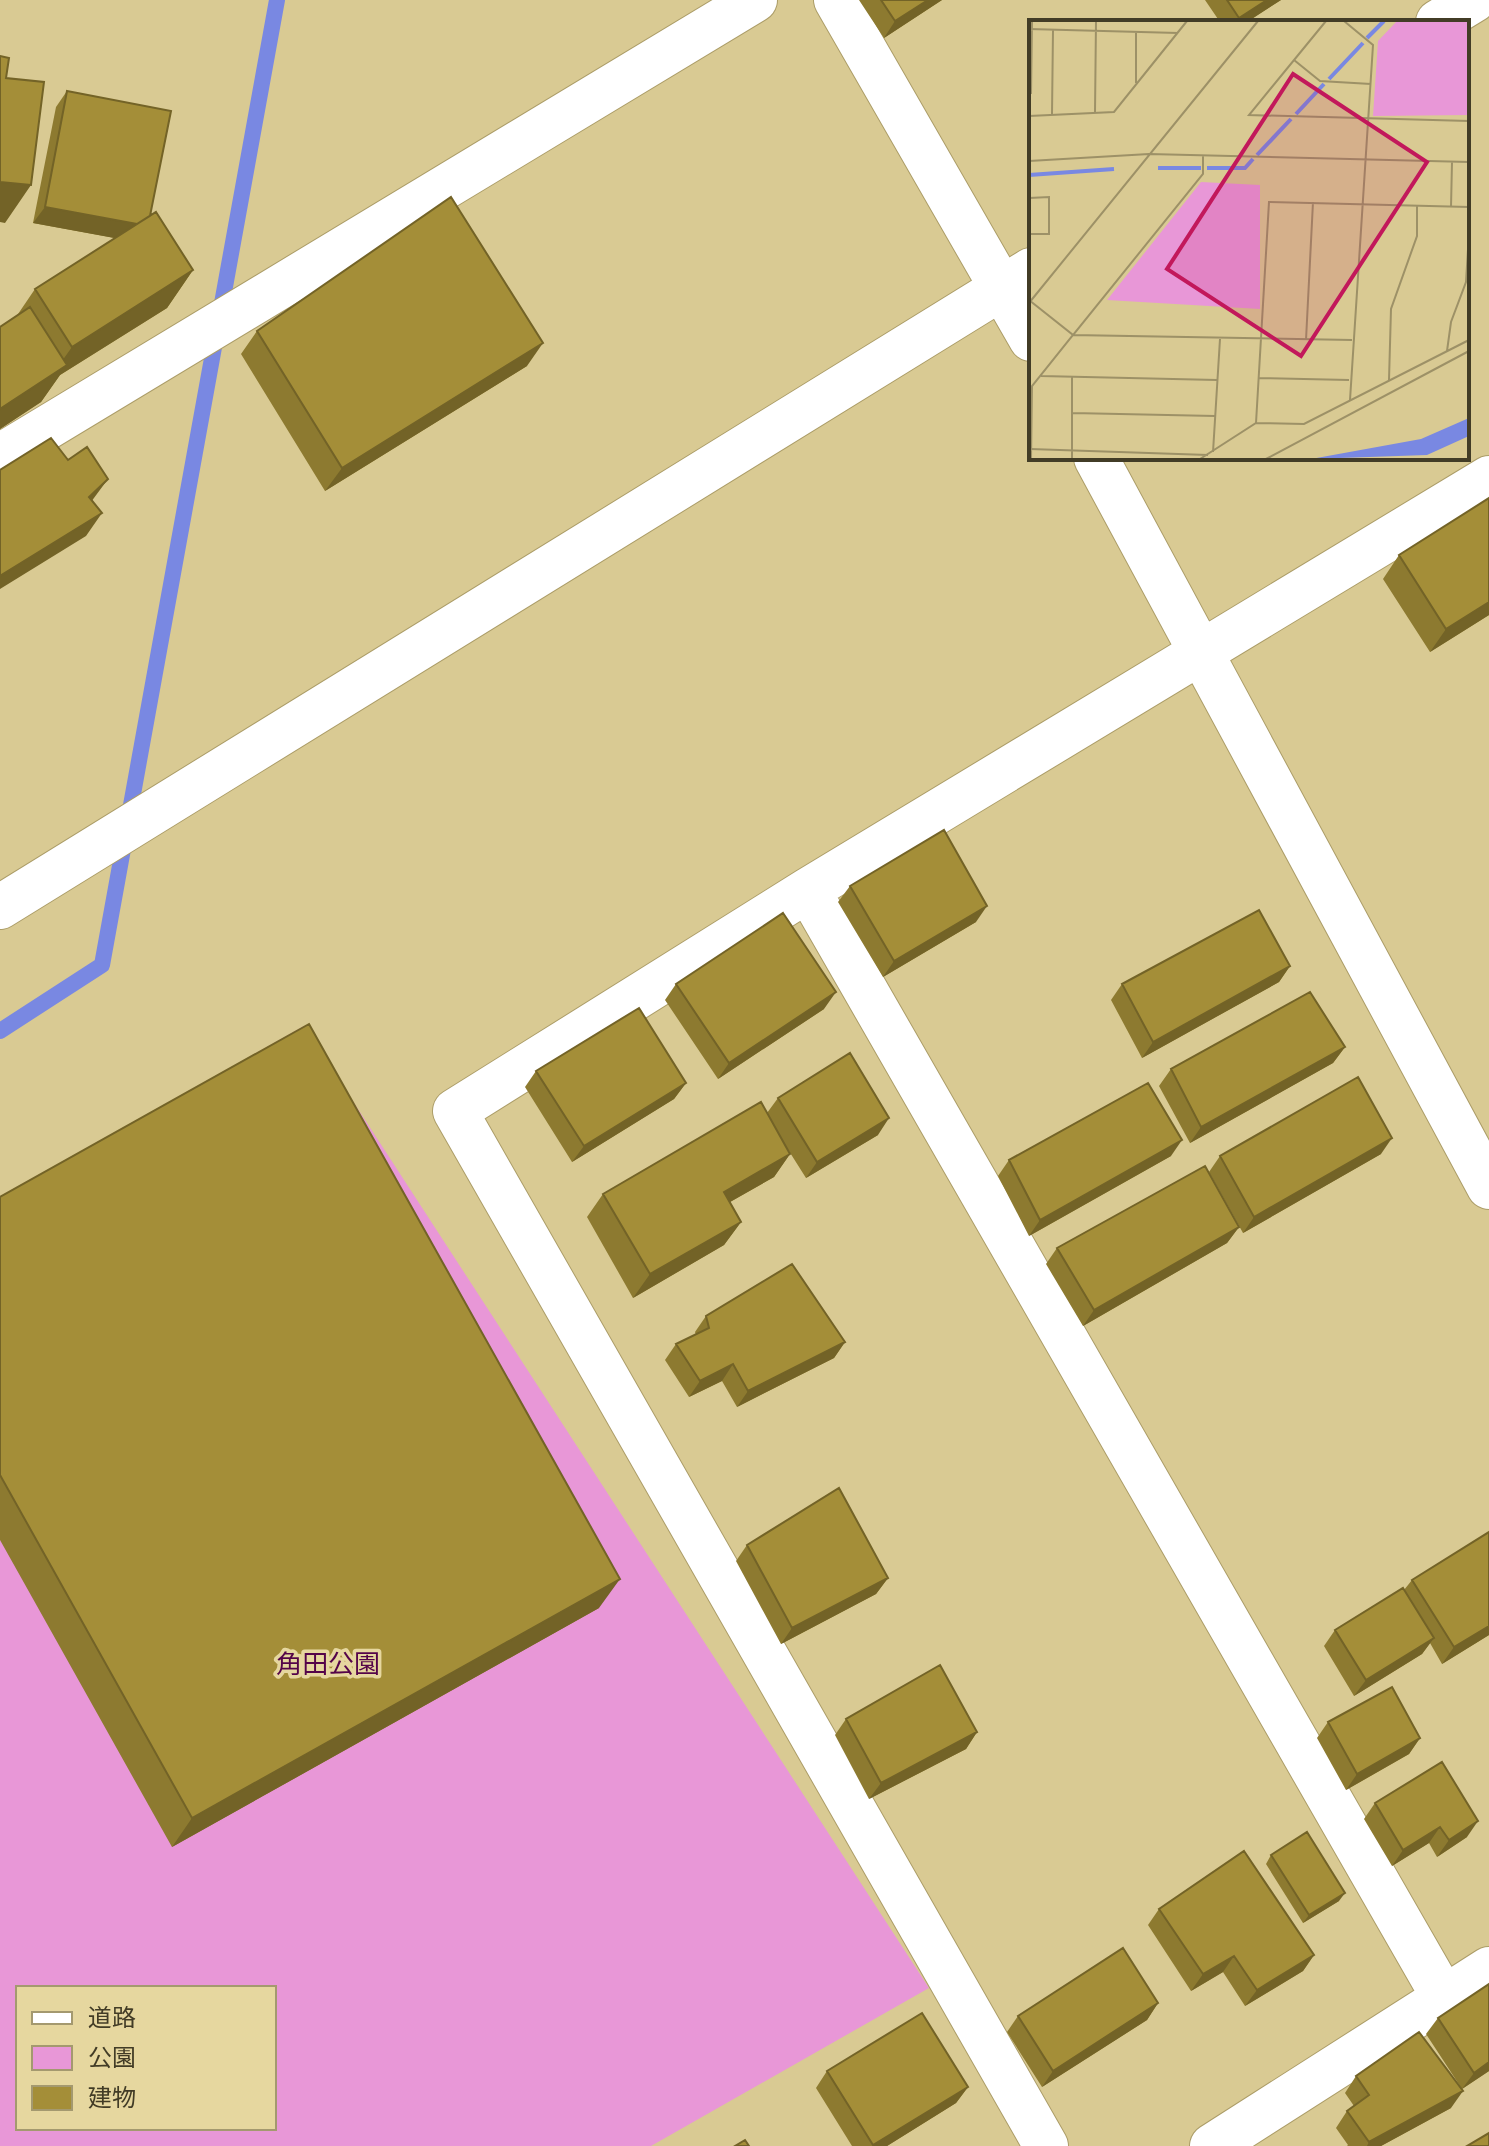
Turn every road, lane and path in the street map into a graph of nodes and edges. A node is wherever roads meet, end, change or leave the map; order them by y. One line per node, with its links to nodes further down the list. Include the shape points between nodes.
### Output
1 (755, 0): 7 (street)
2 (836, 0): 5 (street)
3 (1474, 0): 4 (street)
4 (1441, 20)
5 (1017, 278): 6 (street); 12 (street)
6 (1029, 330)
7 (0, 456)
8 (1097, 460): 10 (street)
9 (1489, 478): 10 (street)
10 (1203, 655): 11 (street); 13 (street)
11 (808, 890): 15 (street); 16 (street, via 455,1111)
12 (0, 907)
13 (1489, 1187)
14 (1489, 1969): 15 (street)
15 (1444, 1998): 17 (street)
16 (1046, 2146)
17 (1212, 2146)

